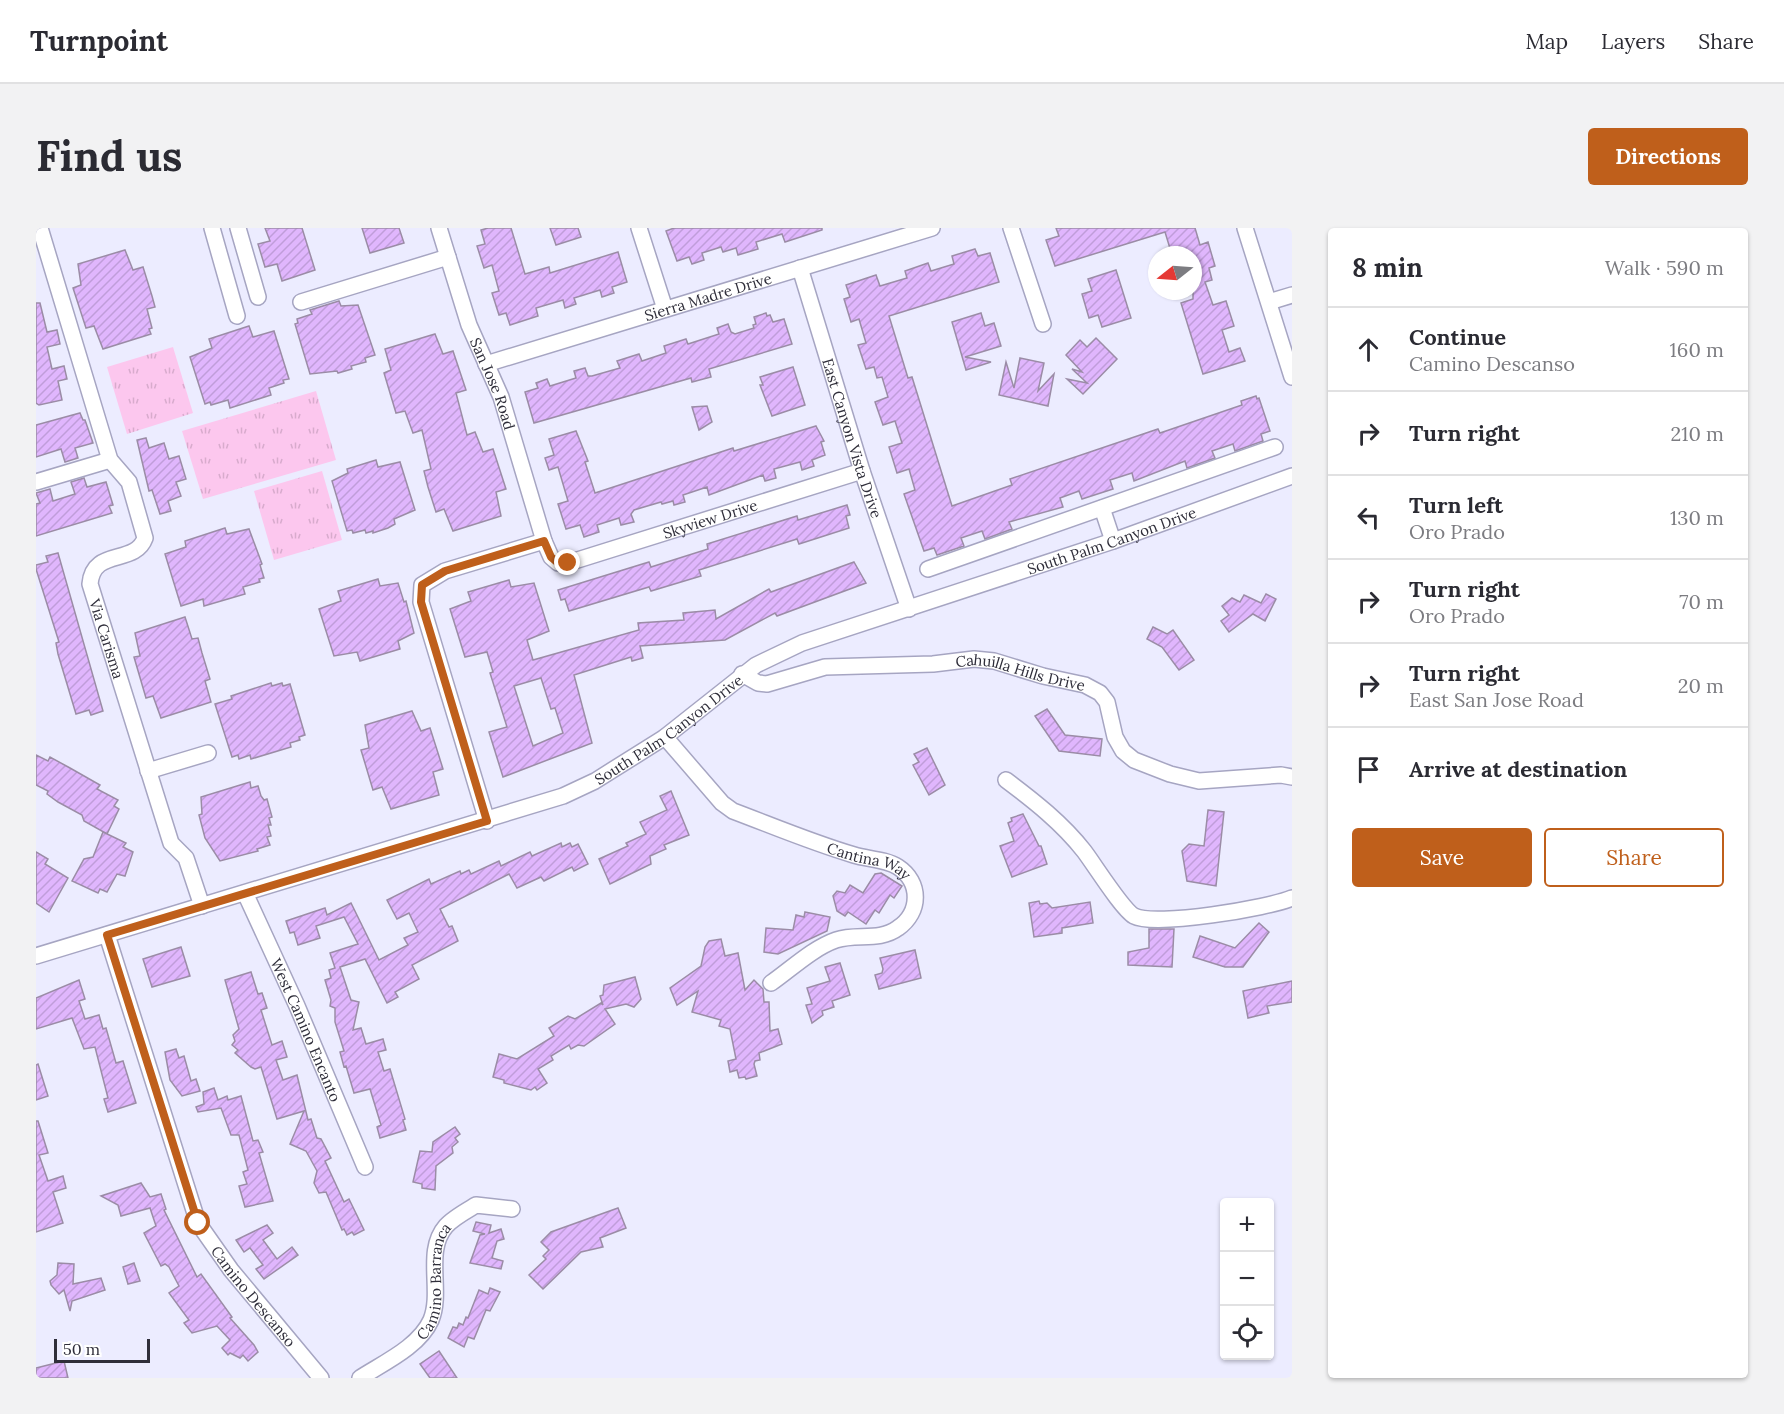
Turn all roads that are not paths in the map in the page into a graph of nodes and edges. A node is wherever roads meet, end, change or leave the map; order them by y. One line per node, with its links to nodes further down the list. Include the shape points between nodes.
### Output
1 (40, 228): 21 (street, Via Carisma)
2 (212, 228): 16 (street)
3 (238, 228): 12 (street)
4 (439, 228): 9 (street, San Jose Road)
5 (639, 228): 15 (street)
6 (932, 228): 10 (street, Sierra Madre Drive)
7 (1011, 228): 17 (street)
8 (1245, 228): 14 (street)
9 (448, 257): 13 (street); 18 (street, San Jose Road)
10 (800, 268): 15 (street, Sierra Madre Drive); 22 (street, East Canyon Vista Drive)
11 (1292, 295): 14 (street)
12 (258, 297)
13 (301, 302)
14 (1269, 302): 19 (street)
15 (665, 309): 18 (street, Sierra Madre Drive)
16 (237, 316)
17 (1043, 324)
18 (486, 364): 26 (street, San Jose Road, via 501,397)
19 (1292, 377)
20 (1275, 447): 25 (street)
21 (110, 460): 24 (street); 34 (street, Via Carisma, via 129,482 145,538 137,549 97,564 90,584)
22 (862, 471): 28 (street, Skyview Drive); 30 (street, East Canyon Vista Drive)
23 (1292, 476): 27 (street, South Palm Canyon Drive)
24 (36, 482)
25 (1102, 508): 27 (street); 29 (street)
26 (544, 541): 28 (street, San Jose Road); 37 (street, via 445,571 422,585 421,602)
27 (1113, 541): 30 (street, South Palm Canyon Drive)
28 (558, 563)
29 (928, 569)
30 (909, 609): 31 (street, South Palm Canyon Drive, via 802,643)
31 (742, 674): 32 (street, South Palm Canyon Drive); 35 (street, Cahuilla Hills Drive, via 767,684 825,667 994,661 1084,685 1100,693 1107,702 1115,737 1134,760 1199,781)
32 (665, 737): 37 (street, South Palm Canyon Drive, via 596,781); 43 (street, Cantina Way, via 733,811 854,855 896,866 915,887 911,915 900,927 875,938 837,940)
33 (208, 753): 34 (street)
34 (148, 771): 40 (street, Via Carisma, via 171,843 186,858)
35 (1292, 777)
36 (1006, 780): 39 (street, via 1041,807 1082,849 1132,915 1145,920 1174,920)
37 (487, 821): 38 (street, South Palm Canyon Drive)
38 (245, 893): 40 (street, South Palm Canyon Drive); 44 (street, West Camino Encanto)
39 (1292, 899)
40 (202, 906): 41 (street, South Palm Canyon Drive)
41 (107, 935): 42 (street, South Palm Canyon Drive); 46 (street, Camino Descanso, via 198,1223 231,1270)
42 (36, 956)
43 (771, 983)
44 (365, 1167)
45 (512, 1209): 47 (street, Camino Barranca, via 476,1205 446,1226 435,1255 437,1286 430,1322 414,1342)
46 (321, 1378)
47 (360, 1378)

